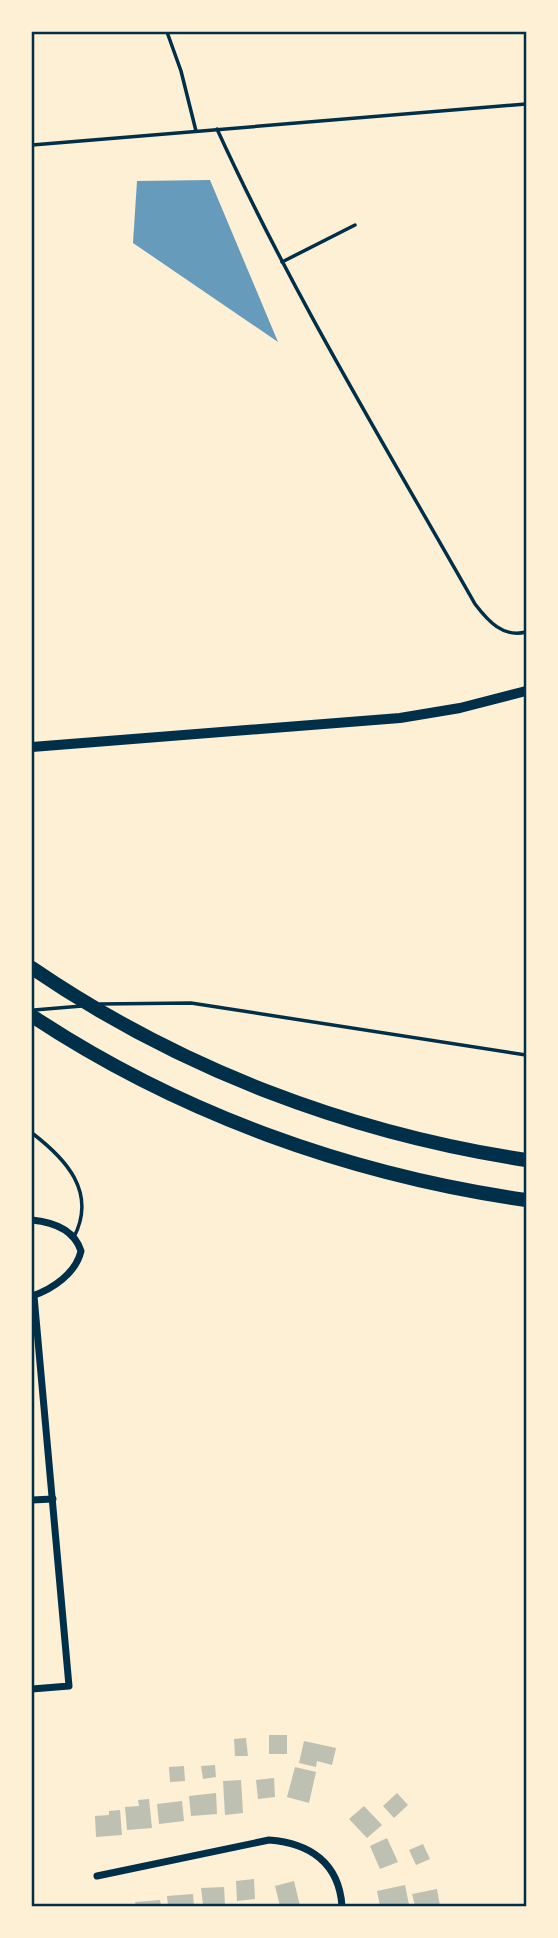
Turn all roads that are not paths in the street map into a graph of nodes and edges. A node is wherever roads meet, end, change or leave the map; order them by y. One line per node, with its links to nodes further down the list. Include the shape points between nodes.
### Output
1 (167, 32): 4 (lane)
2 (527, 104): 3 (lane)
3 (217, 130): 4 (lane); 7 (lane)
4 (196, 131): 5 (lane)
5 (32, 145)
6 (355, 225): 7 (lane)
7 (281, 262): 8 (lane, via 475,604 498,628 508,633)
8 (527, 632)
9 (527, 691): 10 (street, via 400,718)
10 (32, 747)
11 (32, 968): 16 (highway, via 170,1049 239,1081 314,1110 414,1138)
12 (32, 1010): 14 (lane, via 120,1002 191,1003)
13 (32, 1016): 17 (highway, via 94,1054 203,1109 302,1147 402,1176)
14 (527, 1055)
15 (32, 1133): 19 (lane, via 60,1159 79,1186 82,1213)
16 (527, 1160)
17 (527, 1200)
18 (32, 1220): 19 (street, via 63,1228)
19 (74, 1237): 20 (street, via 81,1251 76,1265)
20 (33, 1296): 21 (street)
21 (52, 1499): 22 (street); 23 (street, via 69,1686)
22 (32, 1500)
23 (32, 1689)
24 (97, 1876): 25 (street, via 269,1840 289,1842 306,1848 330,1869)
25 (342, 1906)

